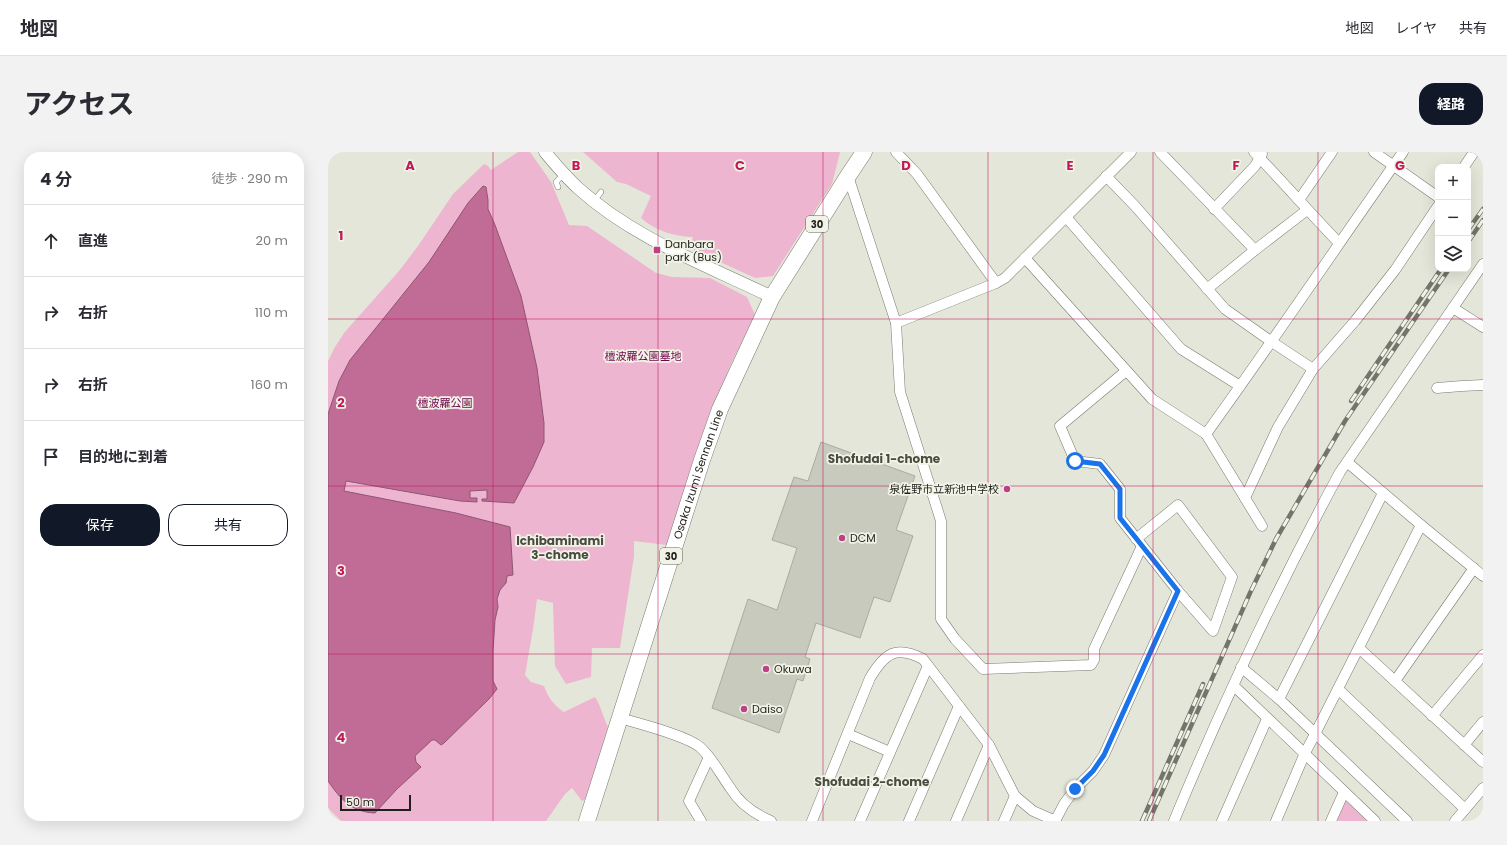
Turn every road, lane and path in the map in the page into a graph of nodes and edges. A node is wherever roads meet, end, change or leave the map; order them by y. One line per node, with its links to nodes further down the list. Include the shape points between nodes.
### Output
1 (545, 152): 13 (street)
2 (864, 152): 14 (main road, Osaka Izumi Sennan Line / 30)
3 (896, 152): 27 (street, via 917,174)
4 (1131, 152): 15 (street)
5 (1160, 152): 19 (street)
6 (1332, 152): 18 (street)
7 (1374, 152): 12 (street)
8 (1403, 152): 12 (street)
9 (1474, 152): 11 (street)
10 (1259, 154): 18 (street); 19 (street, via 1255,166)
11 (1466, 164)
12 (1394, 166): 17 (street); 23 (street)
13 (564, 174): 16 (lane, via 556,182); 29 (street, via 577,188 598,197 609,213 661,244)
14 (848, 176): 29 (main road, Osaka Izumi Sennan Line / 30, via 813,238); 31 (street)
15 (1106, 176): 22 (street); 28 (street)
16 (558, 187)
17 (1435, 195)
18 (1299, 200): 20 (street)
19 (1214, 209): 24 (street)
20 (1306, 210): 23 (street); 24 (street)
21 (1435, 210): 34 (street, via 1395,270)
22 (1066, 217): 25 (street); 37 (street, via 1181,348)
23 (1339, 242): 33 (street)
24 (1255, 250): 28 (street)
25 (1025, 258): 27 (street, via 1005,278); 35 (street)
26 (1483, 264): 30 (street)
27 (996, 283): 31 (street)
28 (1207, 289): 33 (street, via 1226,309)
29 (772, 297): 59 (main road, Osaka Izumi Sennan Line / 30, via 720,409 699,481)
30 (1453, 308): 32 (street); 40 (street)
31 (896, 323): 45 (street, via 900,392 941,521 941,619 955,639 983,669 1091,665 1094,660 1094,649)
32 (1483, 328)
33 (1272, 342): 34 (street); 37 (street)
34 (1313, 369): 42 (street, via 1278,427)
35 (1126, 371): 39 (street, via 1152,399); 45 (street, via 1060,426 1075,461 1100,464 1120,489 1120,518)
36 (1483, 385): 38 (street)
37 (1240, 386): 39 (street)
38 (1437, 388)
39 (1206, 434): 42 (street)
40 (1347, 462): 41 (street); 52 (street, via 1321,508)
41 (1383, 493): 43 (street); 56 (street)
42 (1245, 498): 44 (street)
43 (1420, 525): 46 (street); 49 (street)
44 (1262, 526)
45 (1139, 543): 48 (street); 48 (street, via 1178,505 1232,577 1213,631)
46 (1474, 568): 47 (street); 53 (street)
47 (1483, 576)
48 (1178, 591): 82 (street, via 1104,755 1064,804)
49 (1359, 648): 53 (street); 55 (street)
50 (1483, 655): 58 (street)
51 (928, 666): 57 (street); 62 (street, via 923,659 910,652 895,653 886,657 870,678); 66 (street)
52 (1242, 667): 54 (street); 56 (street)
53 (1395, 681): 58 (street)
54 (1234, 686): 60 (street); 83 (street)
55 (1338, 689): 63 (street); 73 (street)
56 (1279, 699): 63 (street)
57 (959, 706): 64 (street); 79 (street)
58 (1432, 716): 65 (street)
59 (620, 718): 68 (street, via 688,740 700,747); 74 (main road, Osaka Izumi Sennan Line / 30)
60 (1267, 719): 67 (street); 84 (street)
61 (1483, 722): 65 (street)
62 (848, 734): 66 (street); 77 (street)
63 (1315, 734): 67 (street); 88 (street)
64 (990, 745): 72 (street); 80 (street)
65 (1464, 745): 69 (street)
66 (890, 752): 78 (street)
67 (1305, 753): 71 (street); 85 (street)
68 (709, 757): 75 (street, via 689,801); 76 (street, via 731,790 744,804 759,816)
69 (1483, 762)
70 (1483, 788): 73 (street)
71 (1344, 792): 86 (street); 87 (street)
72 (1015, 796): 81 (street); 82 (street, via 1033,811)
73 (1465, 809): 89 (street)
74 (587, 821)
75 (701, 821)
76 (771, 821)
77 (812, 821)
78 (860, 821)
79 (908, 821)
80 (956, 821)
81 (1004, 821)
82 (1056, 821)
83 (1174, 821)
84 (1222, 821)
85 (1276, 821)
86 (1331, 821)
87 (1375, 821)
88 (1407, 821)
89 (1455, 821)

